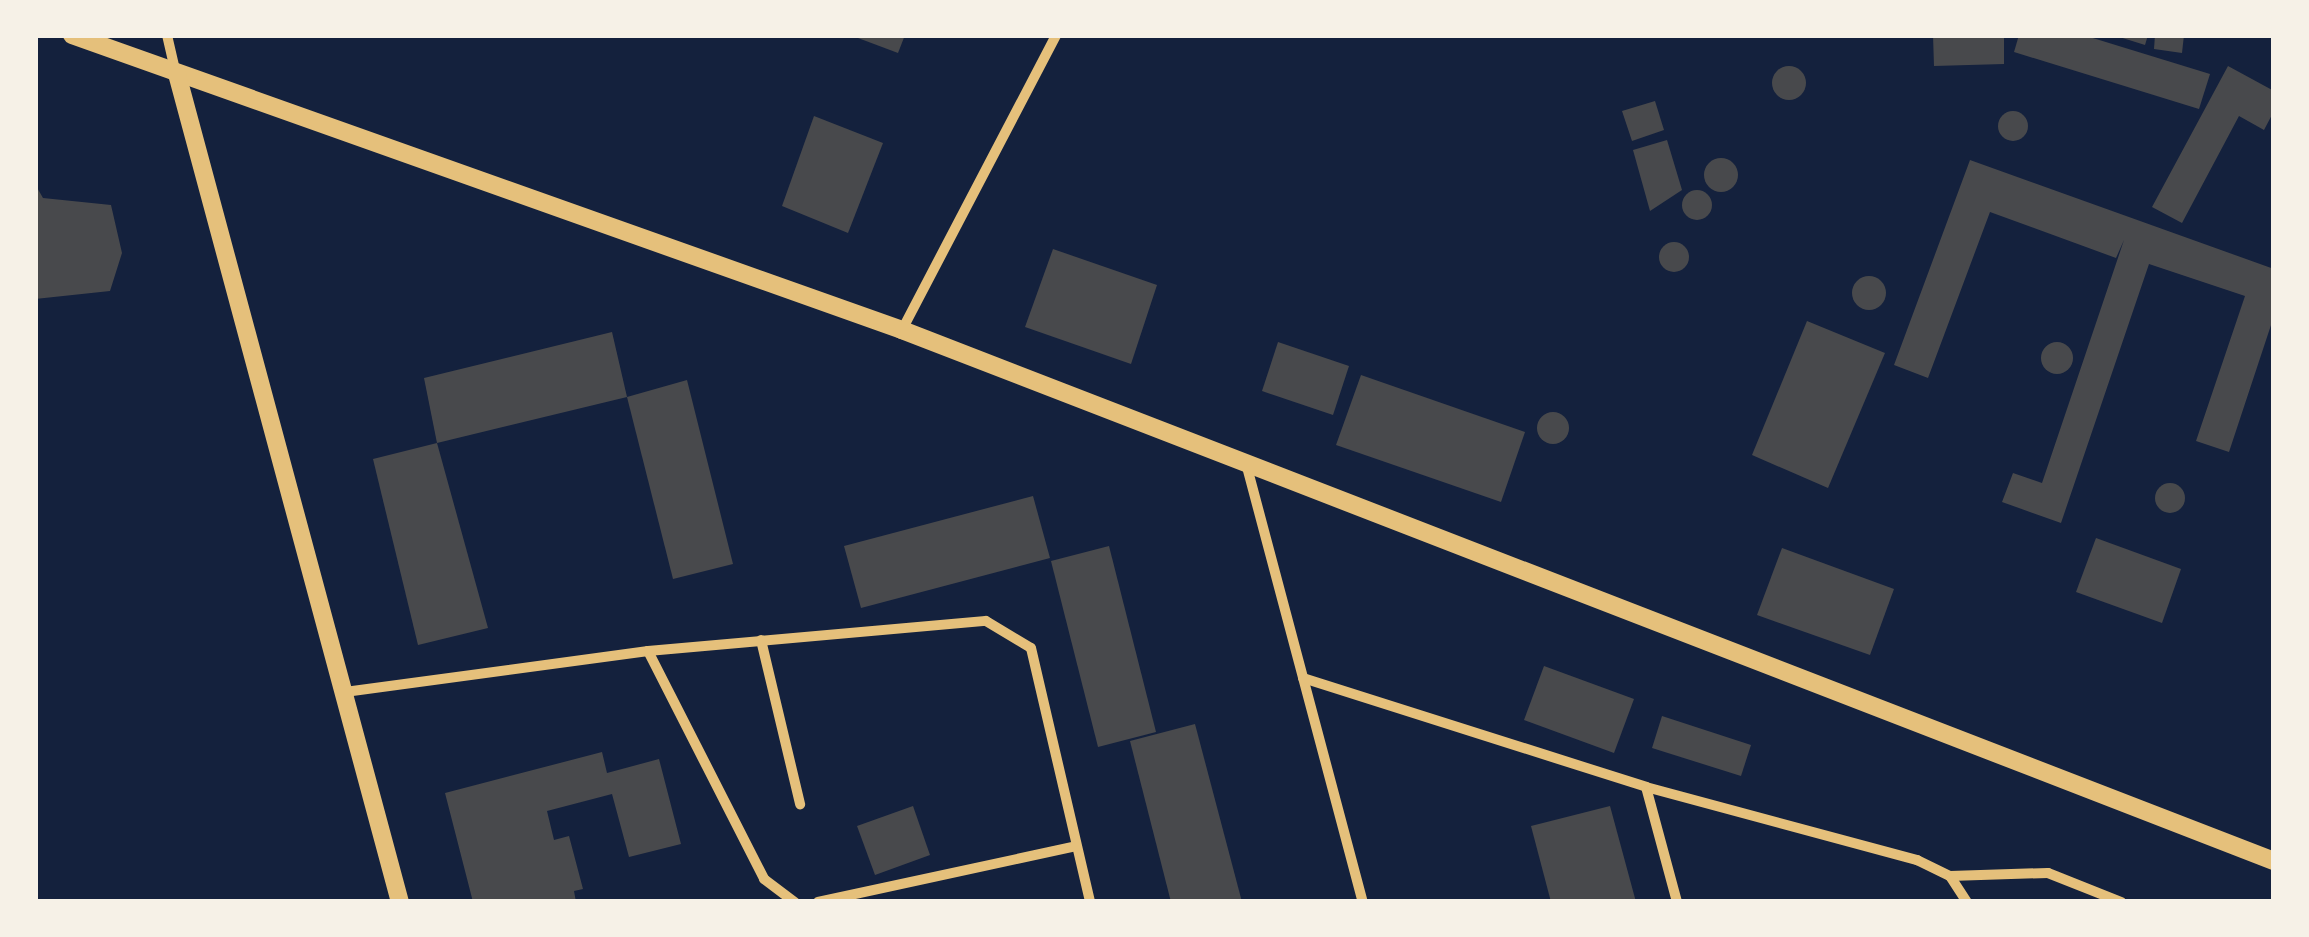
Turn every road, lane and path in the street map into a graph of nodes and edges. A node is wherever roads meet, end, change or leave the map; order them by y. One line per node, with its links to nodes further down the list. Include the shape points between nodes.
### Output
1 (72, 35): 4 (street)
2 (167, 35): 4 (street)
3 (1056, 35): 5 (street)
4 (177, 74): 5 (street); 10 (street)
5 (902, 330): 6 (street)
6 (1247, 467): 9 (street); 14 (street)
7 (761, 640): 8 (street); 12 (street); 13 (street, via 986,621 1013,632 1030,648)
8 (648, 650): 10 (street); 17 (street, via 764,879)
9 (1303, 678): 11 (street); 20 (street)
10 (345, 692): 16 (street)
11 (1646, 787): 15 (street); 21 (street)
12 (800, 804)
13 (1076, 846): 18 (street); 19 (street)
14 (2274, 862)
15 (1950, 876): 22 (street); 23 (street, via 2048,873)
16 (400, 902)
17 (795, 902)
18 (818, 902)
19 (1090, 902)
20 (1363, 902)
21 (1676, 902)
22 (1967, 902)
23 (2121, 902)

